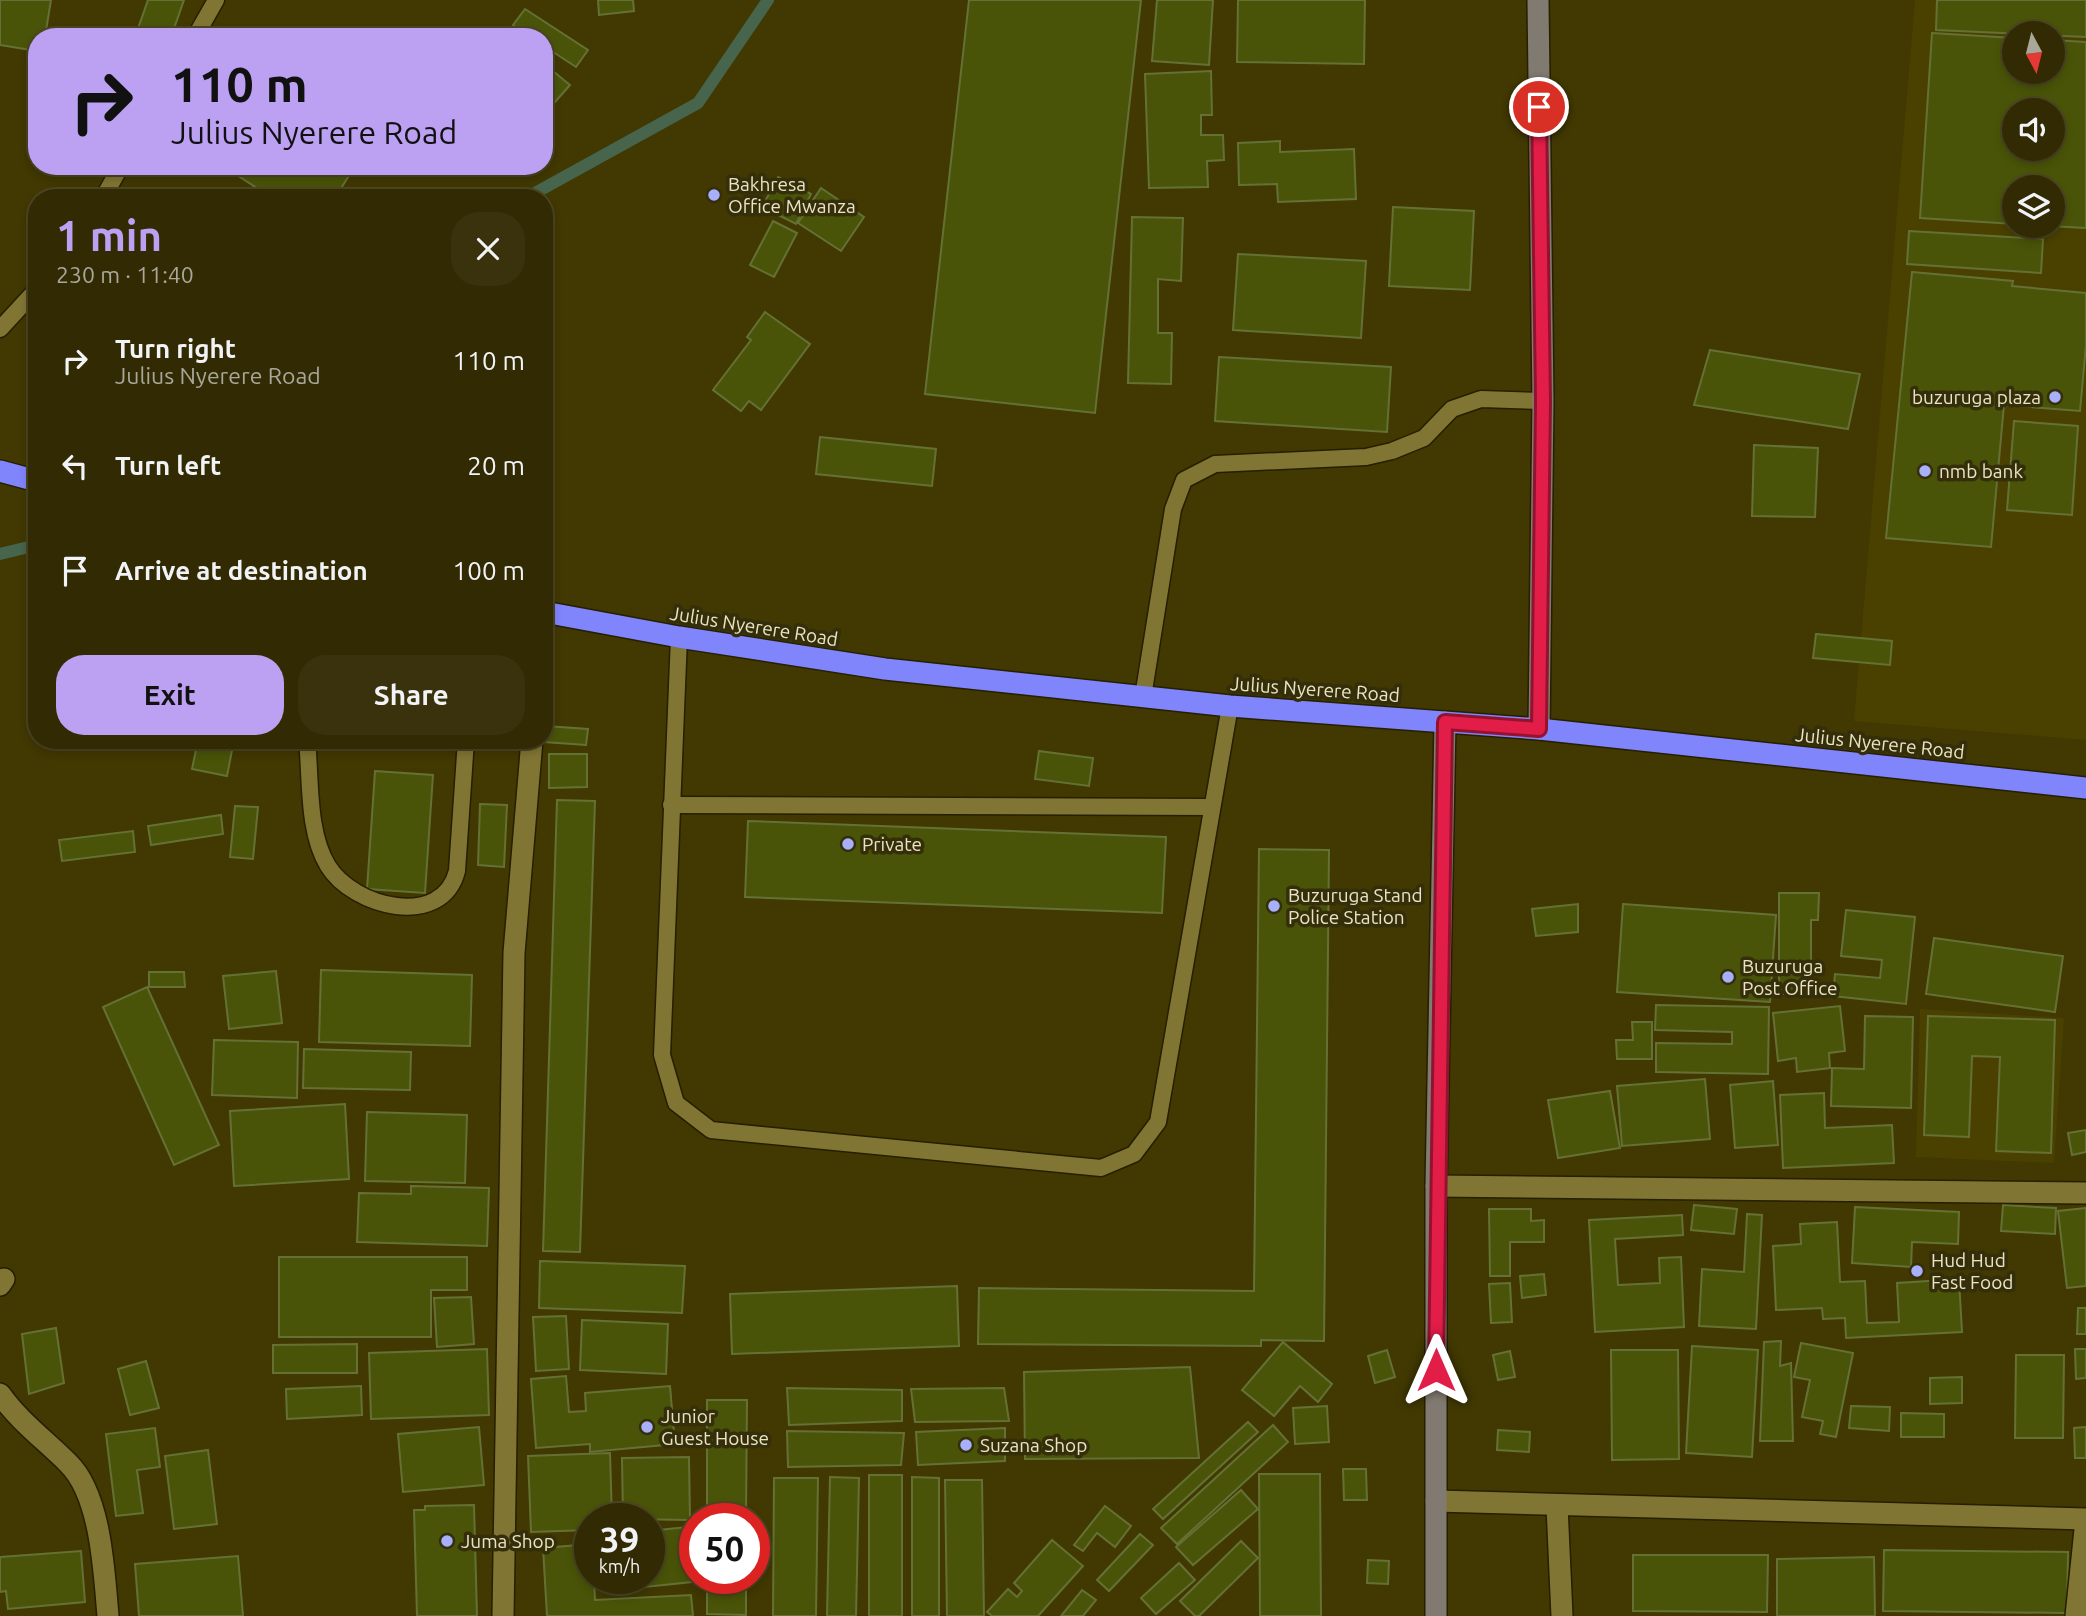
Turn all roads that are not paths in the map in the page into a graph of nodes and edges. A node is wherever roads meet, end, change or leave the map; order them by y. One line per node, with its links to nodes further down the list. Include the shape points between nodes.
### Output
1 (216, 0): 3 (lane)
2 (1538, 0): 6 (main road)
3 (200, 28)
4 (28, 299): 5 (lane)
5 (0, 329)
6 (1543, 401): 11 (lane, via 1481,400 1452,409 1424,438 1379,454 1214,464 1184,480 1173,509); 14 (main road)
7 (0, 471): 8 (highway)
8 (28, 479)
9 (553, 614): 10 (highway, Julius Nyerere Road)
10 (678, 638): 11 (highway, Julius Nyerere Road, via 885,669); 19 (lane)
11 (1143, 697): 12 (highway, Julius Nyerere Road)
12 (1230, 706): 13 (highway, Julius Nyerere Road); 20 (lane)
13 (1445, 722): 14 (highway, Julius Nyerere Road); 21 (main road)
14 (1539, 729): 18 (highway, Julius Nyerere Road)
15 (308, 749): 16 (lane, via 318,843 328,866 361,897 389,905 425,905 444,897 453,886)
16 (465, 749)
17 (531, 749): 28 (street, via 514,953)
18 (2086, 788)
19 (671, 805): 20 (lane); 20 (lane, via 662,1055 676,1103 711,1130 1101,1168 1134,1154 1158,1122)
20 (1211, 807)
21 (1436, 1186): 22 (street); 24 (main road)
22 (2086, 1193)
23 (0, 1394): 27 (street, via 88,1489)
24 (1436, 1501): 25 (street); 29 (main road)
25 (1557, 1506): 26 (street); 30 (street)
26 (2086, 1520): 31 (street)
27 (108, 1616)
28 (503, 1616)
29 (1436, 1616)
30 (1563, 1616)
31 (2076, 1616)

